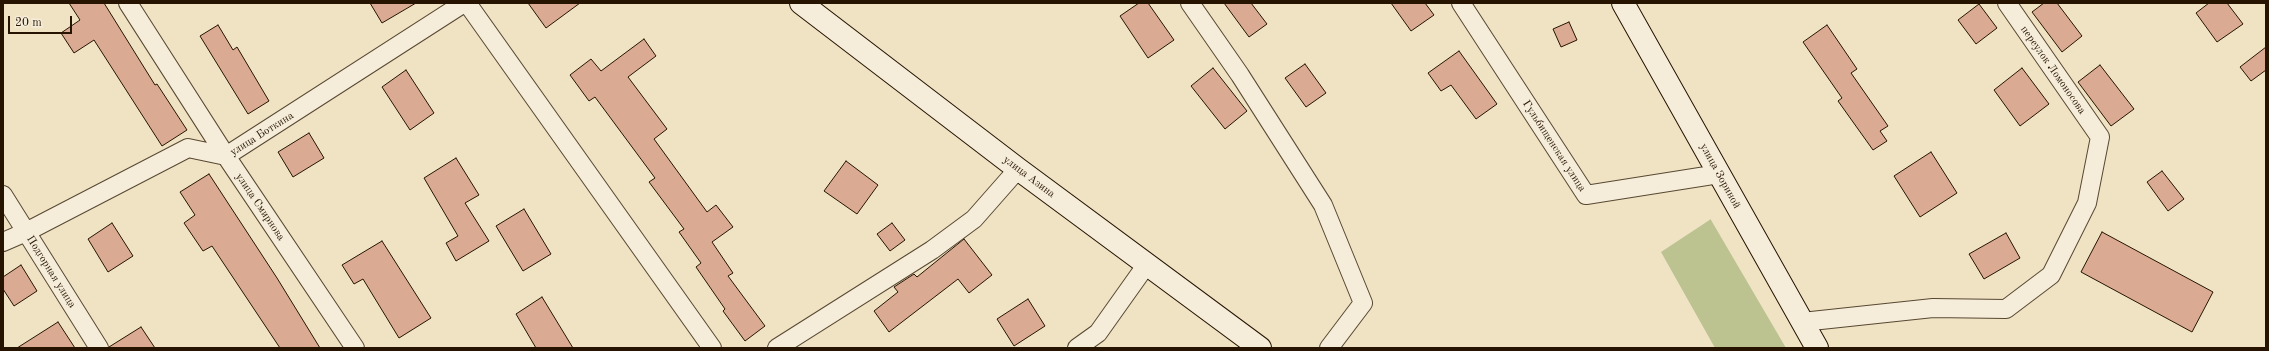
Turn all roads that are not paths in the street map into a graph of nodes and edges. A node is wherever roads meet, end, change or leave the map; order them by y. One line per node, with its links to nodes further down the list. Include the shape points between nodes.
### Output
1 (128, 3): 8 (street, улица Смирнова)
2 (465, 3): 8 (street, улица Боткина); 18 (street)
3 (801, 3): 9 (main road, улица Азина)
4 (1190, 3): 22 (street, via 1240,74 1323,205 1363,302)
5 (1461, 3): 10 (street, Гульбищенская улица, via 1586,196)
6 (1624, 3): 10 (main road, улица Зориной)
7 (2007, 3): 15 (street, переулок Ломоносова, via 2100,137 2087,203 2051,275 2006,309 1933,308)
8 (226, 156): 12 (street, улица Боткина, via 188,148); 17 (street, улица Смирнова)
9 (1018, 170): 14 (main road, улица Азина); 19 (street, via 974,219 932,250)
10 (1720, 174): 15 (main road, улица Зориной)
11 (3, 195): 12 (street, Подгорная улица)
12 (26, 232): 13 (street, улица Боткина); 16 (street, Подгорная улица)
13 (3, 242)
14 (1146, 264): 20 (street, via 1098,332); 21 (main road, улица Азина)
15 (1802, 322): 23 (main road, улица Зориной)
16 (99, 348)
17 (355, 348)
18 (712, 348)
19 (777, 348)
20 (1077, 348)
21 (1260, 348)
22 (1329, 348)
23 (1817, 348)

